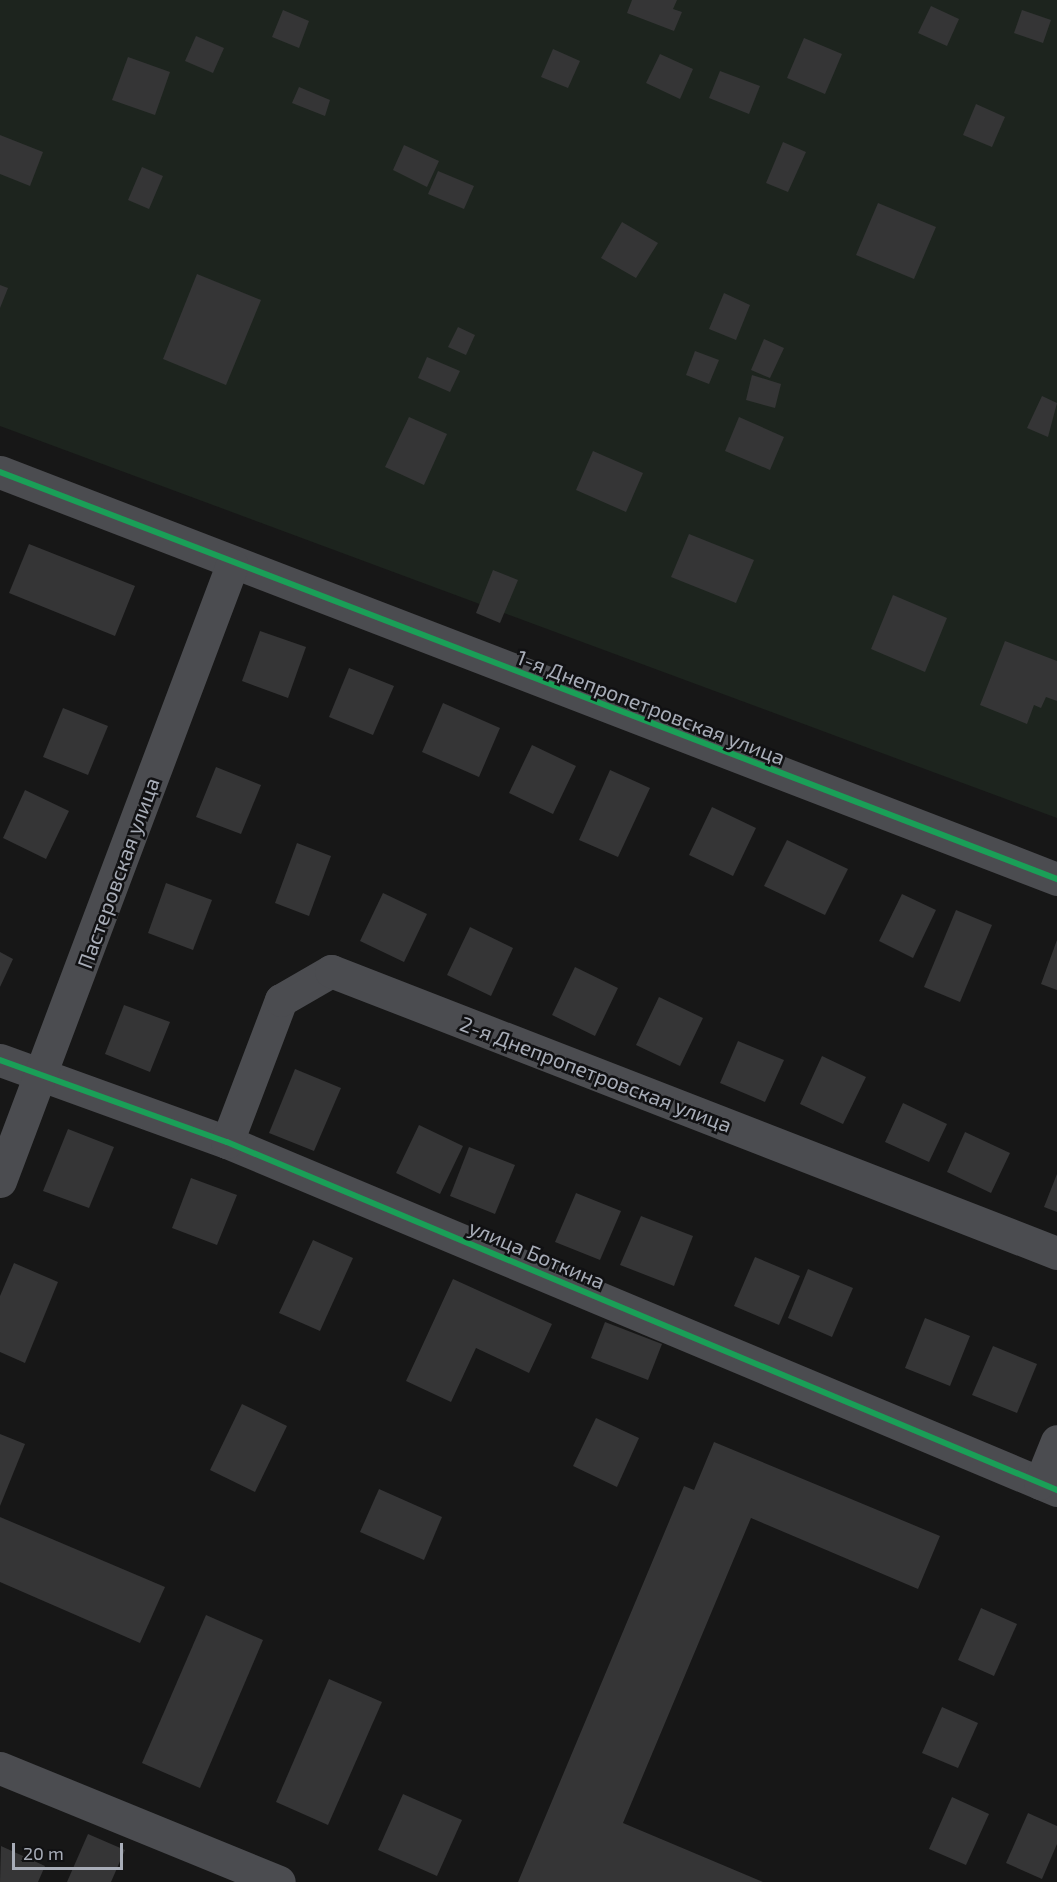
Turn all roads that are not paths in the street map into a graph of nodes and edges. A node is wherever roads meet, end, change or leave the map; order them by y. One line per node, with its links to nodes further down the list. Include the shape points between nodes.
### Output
1 (0, 472): 2 (street, 1-я Днепропетровская улица)
2 (232, 565): 3 (street, 1-я Днепропетровская улица); 5 (street, Пастеровская улица)
3 (1057, 879)
4 (0, 1060): 5 (street, улица Боткина)
5 (42, 1077): 6 (street, улица Боткина); 7 (street, Пастеровская улица)
6 (227, 1142): 8 (street, 2-я Днепропетровская улица, via 281,1000 331,971); 10 (street, улица Боткина)
7 (0, 1181)
8 (1057, 1253)
9 (1057, 1440): 10 (street)
10 (1049, 1487)
11 (0, 1768): 12 (street)
12 (279, 1882)

